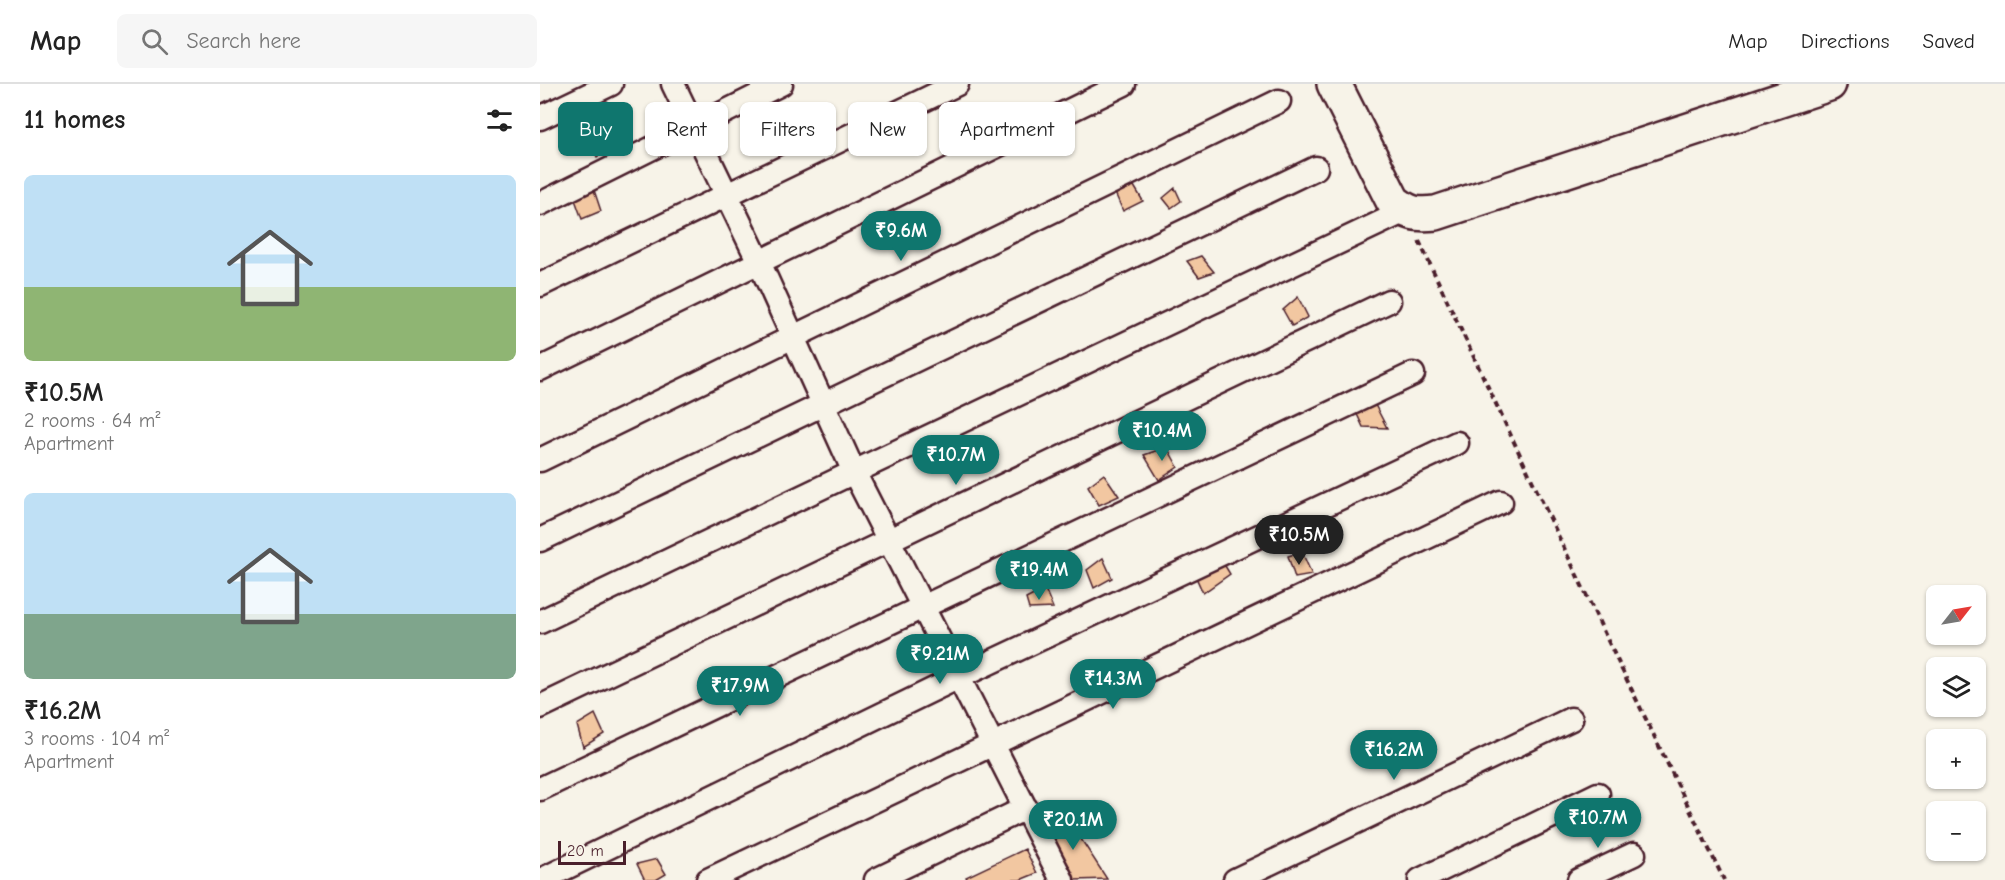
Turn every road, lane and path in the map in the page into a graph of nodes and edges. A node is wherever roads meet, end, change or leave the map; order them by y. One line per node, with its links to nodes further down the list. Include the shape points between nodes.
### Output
1 (611, 84): 11 (street)
2 (673, 84): 9 (street)
3 (781, 84): 10 (street)
4 (957, 84): 15 (street)
5 (1124, 84): 18 (street)
6 (1334, 84): 17 (main road, via 1383,185)
7 (1829, 84): 17 (main road, via 1436,213)
8 (1279, 101): 21 (street)
9 (682, 102)
10 (728, 111)
11 (540, 118)
12 (645, 152): 16 (street)
13 (707, 156): 15 (street)
14 (1316, 168): 24 (street)
15 (726, 195): 18 (street); 19 (street)
16 (540, 204)
17 (1405, 211): 27 (street); 48 (path)
18 (759, 262): 21 (street); 22 (street)
19 (540, 285)
20 (1389, 301): 30 (street)
21 (793, 337): 24 (street); 26 (street)
22 (540, 369)
23 (1413, 374): 31 (street)
24 (824, 404): 27 (street); 29 (street)
25 (1457, 443): 33 (street)
26 (540, 459)
27 (854, 472): 30 (street); 32 (street)
28 (1501, 502): 36 (street)
29 (540, 540)
30 (890, 540): 31 (street); 34 (street)
31 (923, 608): 33 (street); 37 (street)
32 (540, 622)
33 (959, 677): 36 (street); 41 (street)
34 (540, 706)
35 (1571, 718): 45 (street)
36 (993, 745): 39 (street); 42 (street)
37 (540, 789)
38 (1598, 794): 46 (street)
39 (1026, 808): 43 (street); 44 (street)
40 (1634, 854): 47 (street)
41 (541, 880)
42 (708, 880)
43 (876, 880)
44 (1062, 880)
45 (1235, 880)
46 (1420, 880)
47 (1579, 880)
48 (1724, 880)

